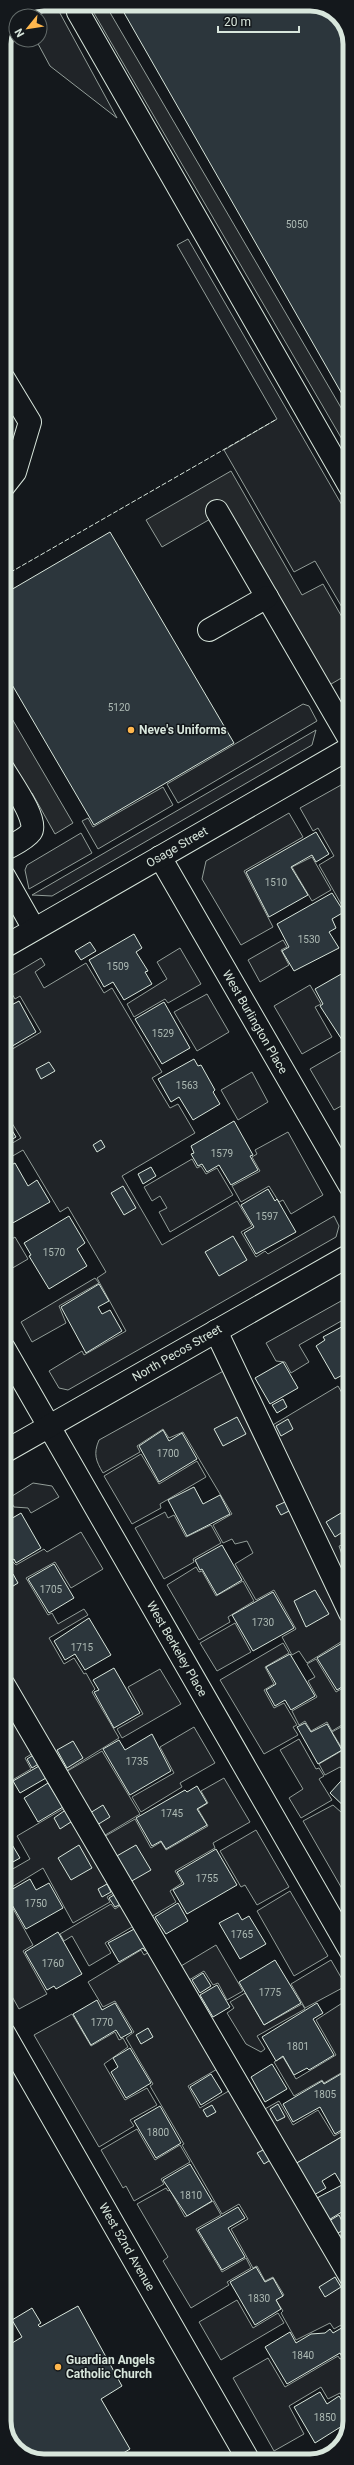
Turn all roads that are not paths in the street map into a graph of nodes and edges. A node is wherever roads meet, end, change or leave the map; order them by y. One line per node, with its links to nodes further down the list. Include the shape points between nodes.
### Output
1 (78, 11): 3 (street)
2 (11, 391): 4 (street, via 30,422)
3 (343, 475)
4 (11, 476)
5 (217, 511): 6 (street)
6 (267, 597): 7 (street); 8 (street)
7 (209, 630)
8 (343, 728)
9 (343, 752): 12 (street, Osage Street)
10 (11, 782): 11 (street, via 33,826 30,834)
11 (11, 846)
12 (160, 857): 14 (street, Osage Street); 16 (street, West Burlington Place)
13 (11, 888): 14 (street)
14 (34, 929): 15 (street, Osage Street)
15 (11, 943)
16 (343, 1174)
17 (343, 1258): 18 (street, North Pecos Street)
18 (216, 1331): 20 (street, North Pecos Street); 22 (street)
19 (11, 1360): 20 (street, West Berkeley Place)
20 (49, 1426): 21 (street, North Pecos Street); 24 (street, West Berkeley Place)
21 (11, 1448)
22 (343, 1598)
23 (11, 1697): 26 (street)
24 (343, 1938)
25 (11, 2044): 27 (street, West 52nd Avenue)
26 (343, 2264)
27 (245, 2454)

